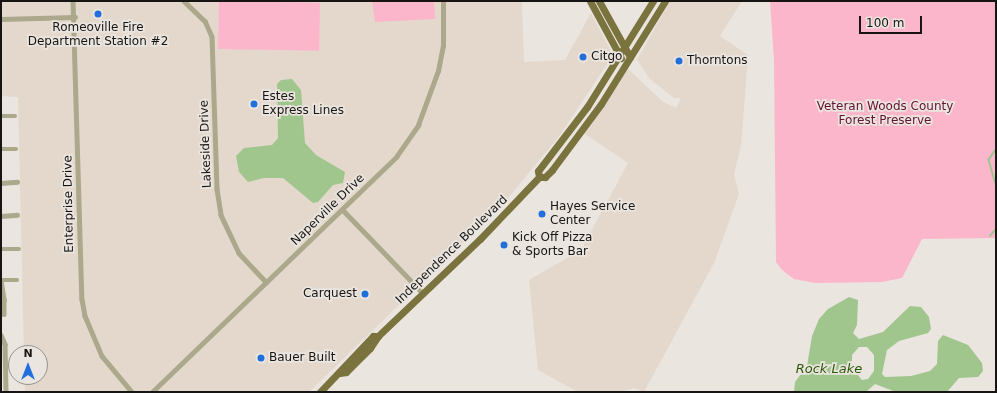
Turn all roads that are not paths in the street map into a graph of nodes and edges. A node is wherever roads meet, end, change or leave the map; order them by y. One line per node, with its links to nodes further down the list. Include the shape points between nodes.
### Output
1 (73, 1): 8 (street, Enterprise Drive)
2 (184, 1): 28 (street, Lakeside Drive, via 205,21 212,37 217,189 221,215 240,253)
3 (443, 1): 21 (street, Naperville Drive, via 443,46 438,71 418,125 396,157)
4 (590, 1): 11 (main road)
5 (599, 1): 10 (main road)
6 (652, 1): 10 (main road, Independence Boulevard)
7 (665, 1): 12 (main road, Independence Boulevard)
8 (75, 17): 9 (street); 34 (street, Enterprise Drive, via 82,299 85,316 102,356)
9 (1, 19)
10 (624, 47): 11 (main road, Independence Boulevard); 12 (main road)
11 (619, 55): 13 (main road); 18 (main road, Independence Boulevard, via 580,115 538,171)
12 (630, 57): 13 (main road, Independence Boulevard)
13 (626, 64): 18 (main road, Independence Boulevard, via 569,148 545,177)
14 (1, 116): 15 (street)
15 (15, 116)
16 (16, 149): 17 (street)
17 (1, 150)
18 (539, 177): 29 (main road, Independence Boulevard)
19 (1, 182): 20 (street)
20 (16, 182)
21 (343, 210): 28 (street, Naperville Drive); 29 (street)
22 (17, 215): 23 (street)
23 (1, 216)
24 (1, 249): 25 (street)
25 (19, 249)
26 (2, 280): 27 (street); 30 (street)
27 (17, 280)
28 (266, 282): 35 (street, Naperville Drive)
29 (423, 293): 36 (main road, Independence Boulevard, via 378,336 373,336)
30 (2, 300): 31 (street)
31 (4, 314)
32 (2, 336): 33 (street)
33 (6, 392)
34 (132, 392)
35 (152, 392)
36 (320, 392)

